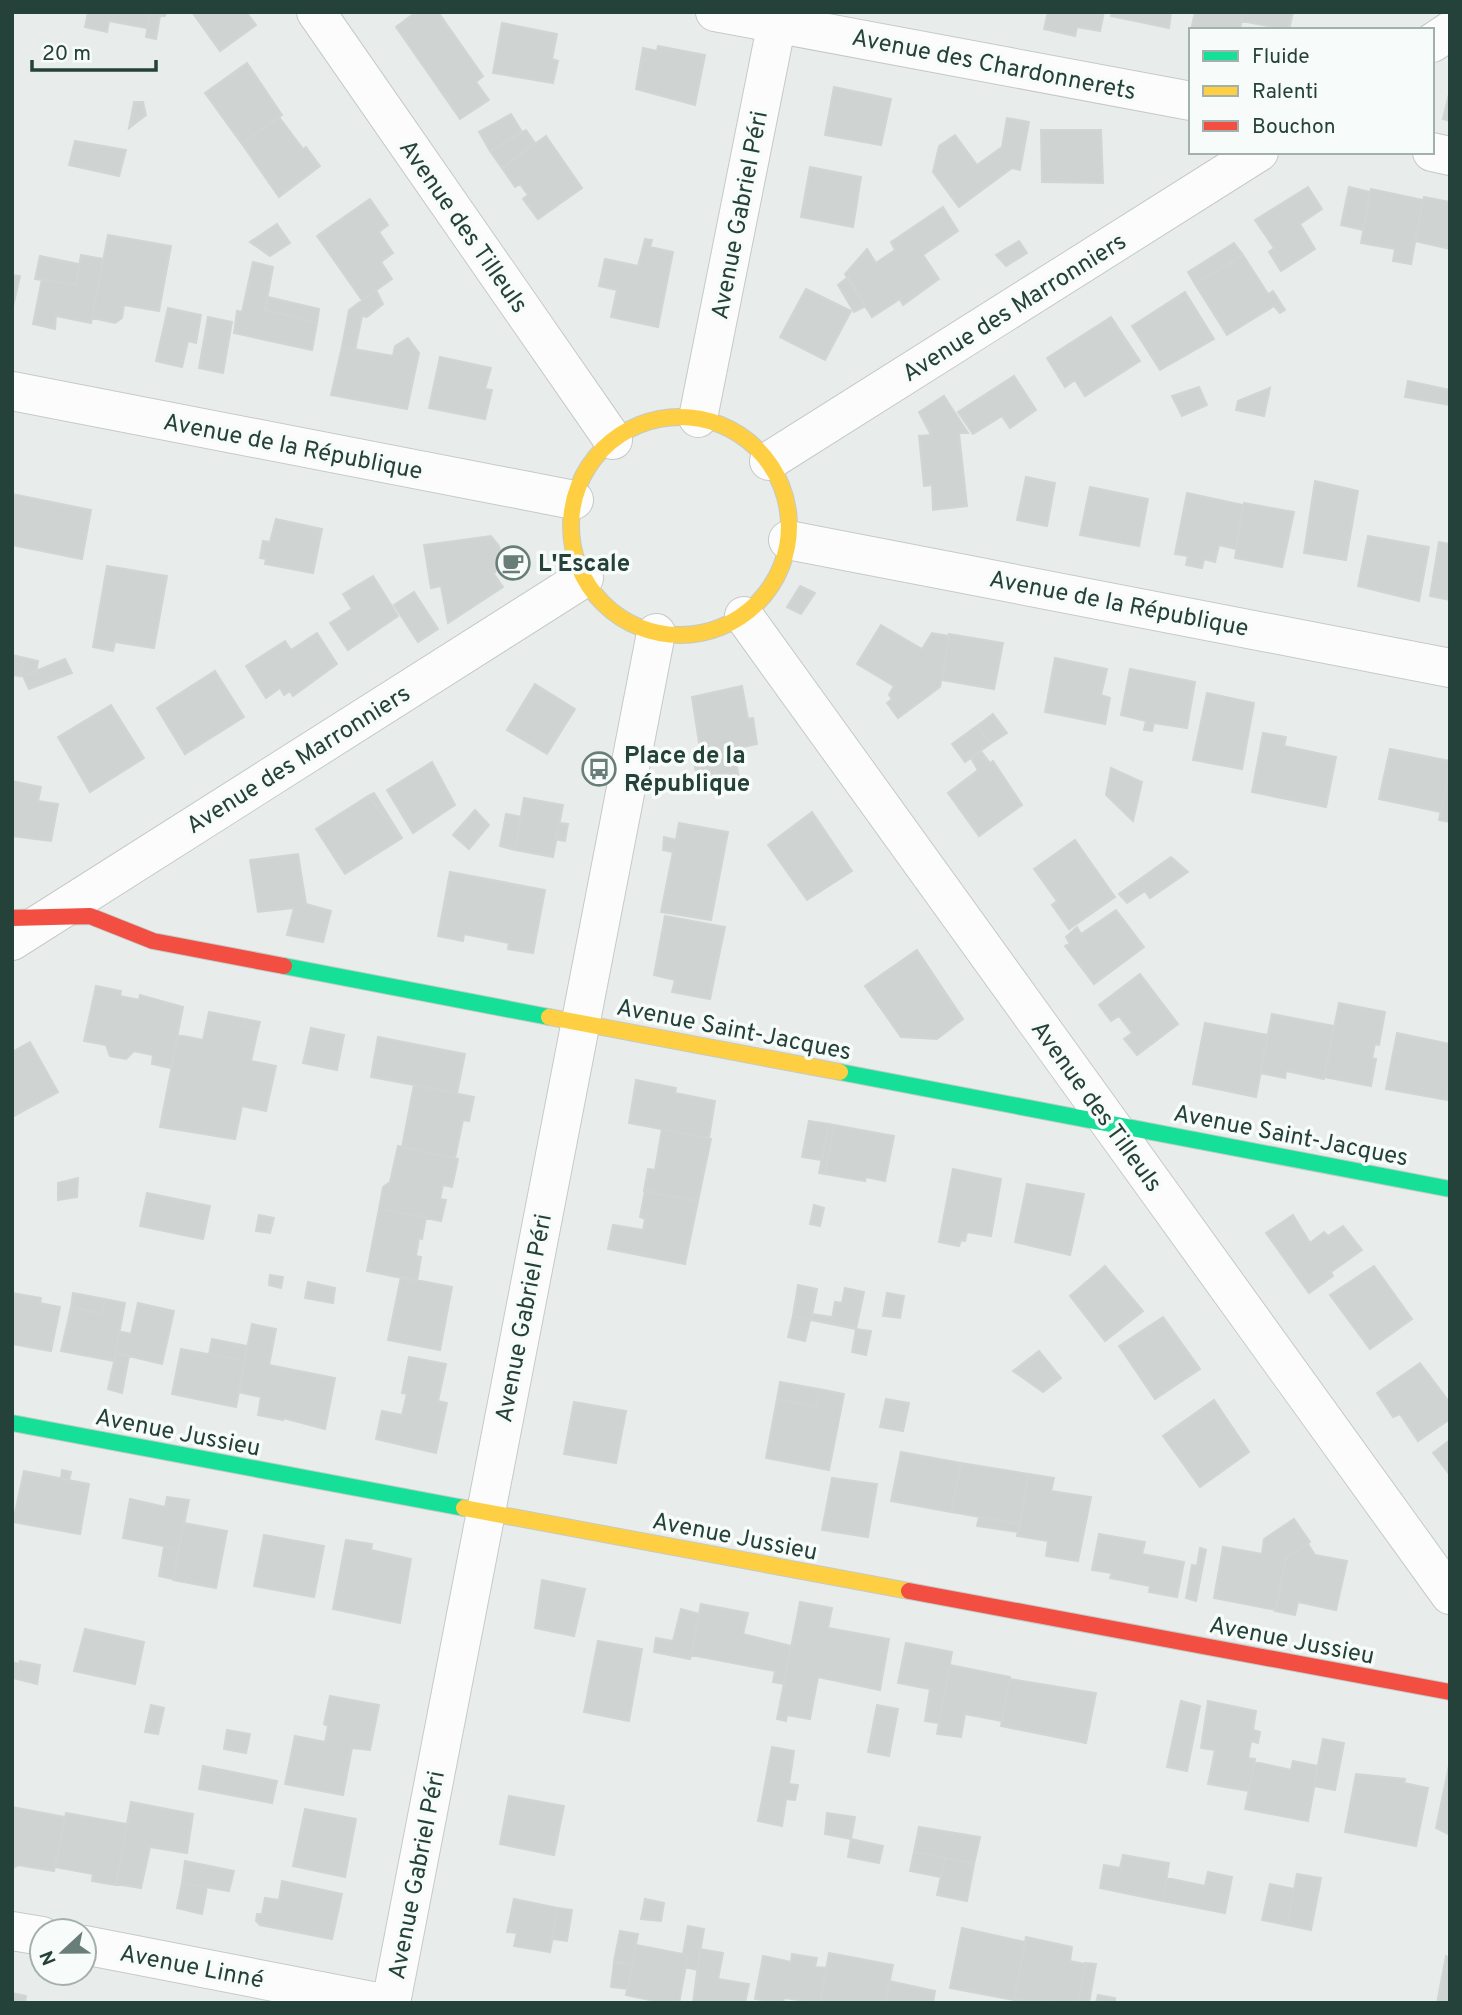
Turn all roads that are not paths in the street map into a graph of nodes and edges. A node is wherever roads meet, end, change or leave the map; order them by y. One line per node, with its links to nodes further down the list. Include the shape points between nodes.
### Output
1 (316, 12): 10 (street, Avenue des Tilleuls)
2 (716, 12): 3 (street, Avenue des Chardonnerets)
3 (778, 18): 6 (street, Avenue des Chardonnerets); 9 (street, Avenue Gabriel Péri)
4 (1450, 31): 5 (street)
5 (1434, 42)
6 (1189, 101)
7 (1256, 154): 11 (street, Avenue des Marronniers)
8 (12, 391): 12 (street, Avenue de la République)
9 (698, 418): 10 (street, via 648,422); 11 (street, via 728,428)
10 (612, 440): 12 (street, via 593,460)
11 (769, 461): 13 (street, via 785,495)
12 (574, 500): 14 (street, via 571,535)
13 (788, 540): 15 (street, via 779,575); 17 (street, Avenue de la République)
14 (584, 578): 16 (street, via 605,606 629,624); 18 (street, Avenue des Marronniers)
15 (744, 616): 16 (street, via 717,630 687,636); 22 (street, Avenue des Tilleuls)
16 (656, 633): 21 (street, Avenue Gabriel Péri)
17 (1450, 668)
18 (50, 917): 19 (street, Avenue Saint-Jacques); 20 (street, Avenue des Marronniers); 21 (street, Avenue Saint-Jacques, via 90,916 153,941)
19 (12, 918)
20 (12, 941)
21 (579, 1023): 22 (street, Avenue Saint-Jacques); 25 (street, Avenue Gabriel Péri)
22 (1109, 1123): 23 (street, Avenue Saint-Jacques); 26 (street, Avenue des Tilleuls)
23 (1450, 1189)
24 (12, 1423): 25 (street, Avenue Jussieu)
25 (485, 1512): 27 (street, Avenue Jussieu); 30 (street, Avenue Gabriel Péri)
26 (1450, 1595)
27 (1450, 1692)
28 (98, 1948): 29 (street, Avenue Linné)
29 (382, 2003)
30 (391, 2003)

